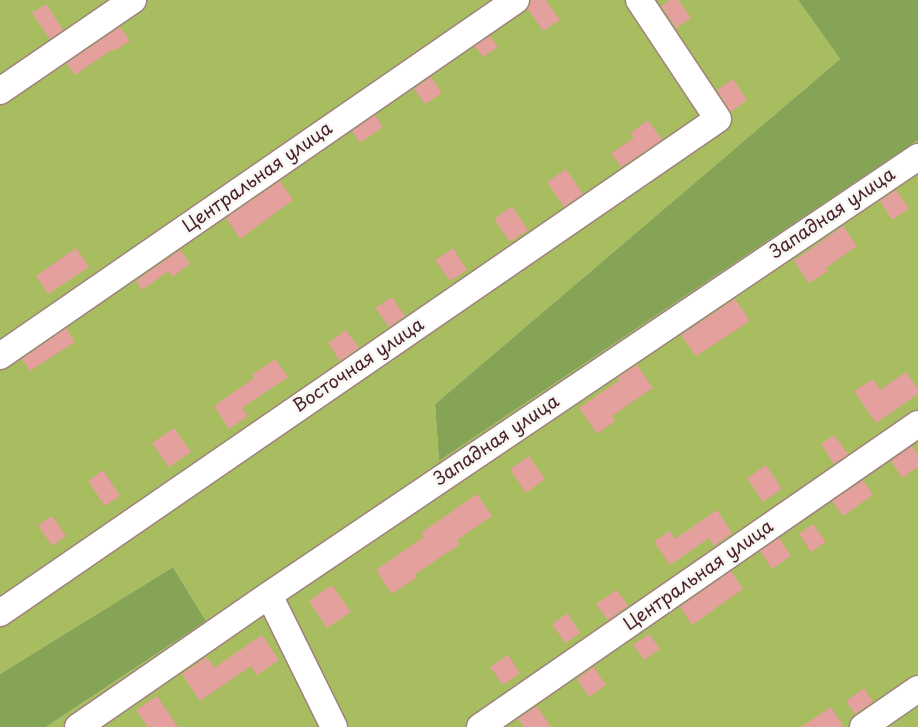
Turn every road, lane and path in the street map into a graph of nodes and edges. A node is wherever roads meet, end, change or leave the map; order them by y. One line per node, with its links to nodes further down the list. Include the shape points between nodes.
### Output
1 (133, 0): 4 (street)
2 (516, 0): 6 (street, Центральная улица)
3 (639, 0): 9 (street, Восточная улица, via 718,119)
4 (0, 91)
5 (918, 156): 8 (street, Западная улица)
6 (0, 356)
7 (918, 424): 13 (street, Центральная улица)
8 (268, 595): 11 (street, Западная улица); 12 (street)
9 (0, 612)
10 (918, 689): 14 (street)
11 (78, 727)
12 (334, 727)
13 (480, 727)
14 (863, 727)

